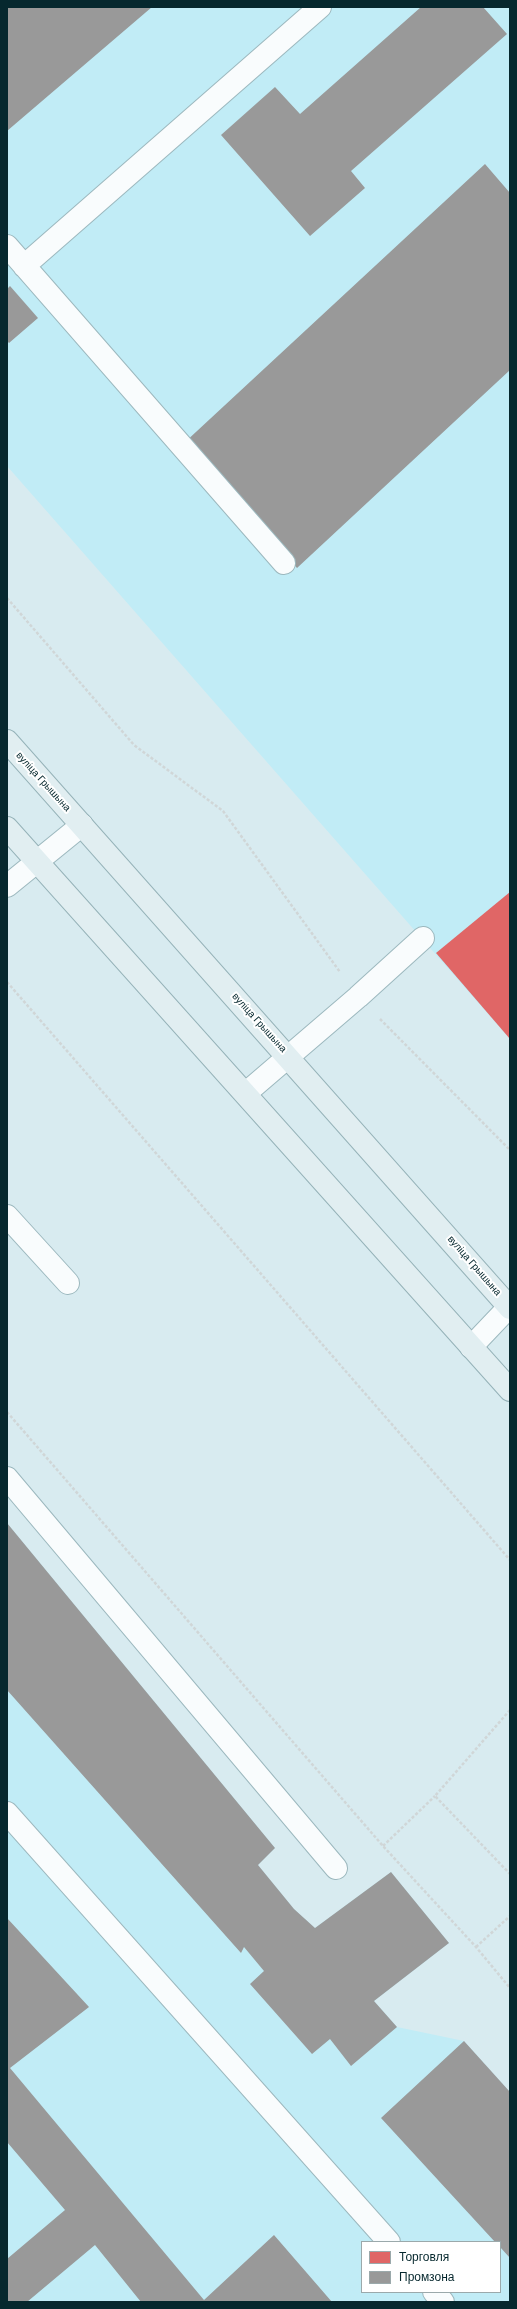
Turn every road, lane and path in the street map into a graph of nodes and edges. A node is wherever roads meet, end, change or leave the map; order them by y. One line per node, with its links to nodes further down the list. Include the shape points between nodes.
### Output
1 (320, 7): 3 (lane)
2 (7, 246): 3 (lane)
3 (24, 266): 4 (lane)
4 (284, 562)
5 (7, 598): 13 (path, via 134,745 224,811)
6 (7, 741): 7 (main road, вуліца Грышына)
7 (82, 825): 9 (lane); 14 (main road, вуліца Грышына)
8 (7, 828): 9 (main road)
9 (37, 863): 10 (lane); 15 (main road)
10 (7, 886)
11 (423, 938): 13 (lane)
12 (7, 982): 24 (path)
13 (358, 997): 14 (lane); 16 (path)
14 (289, 1057): 15 (lane); 19 (main road, вуліца Грышына)
15 (246, 1093): 20 (main road)
16 (510, 1150)
17 (7, 1216): 18 (lane)
18 (68, 1283)
19 (510, 1307): 20 (lane)
20 (471, 1347): 21 (main road)
21 (510, 1390)
22 (7, 1412): 28 (path)
23 (7, 1478): 29 (lane)
24 (510, 1560)
25 (510, 1710): 26 (path)
26 (434, 1796): 28 (path); 30 (path)
27 (7, 1813): 34 (lane)
28 (383, 1846): 32 (path)
29 (336, 1868)
30 (510, 1874)
31 (510, 1916): 32 (path)
32 (476, 1947): 33 (path)
33 (510, 1988)
34 (389, 2241)
35 (435, 2293): 36 (lane)
36 (443, 2302)

